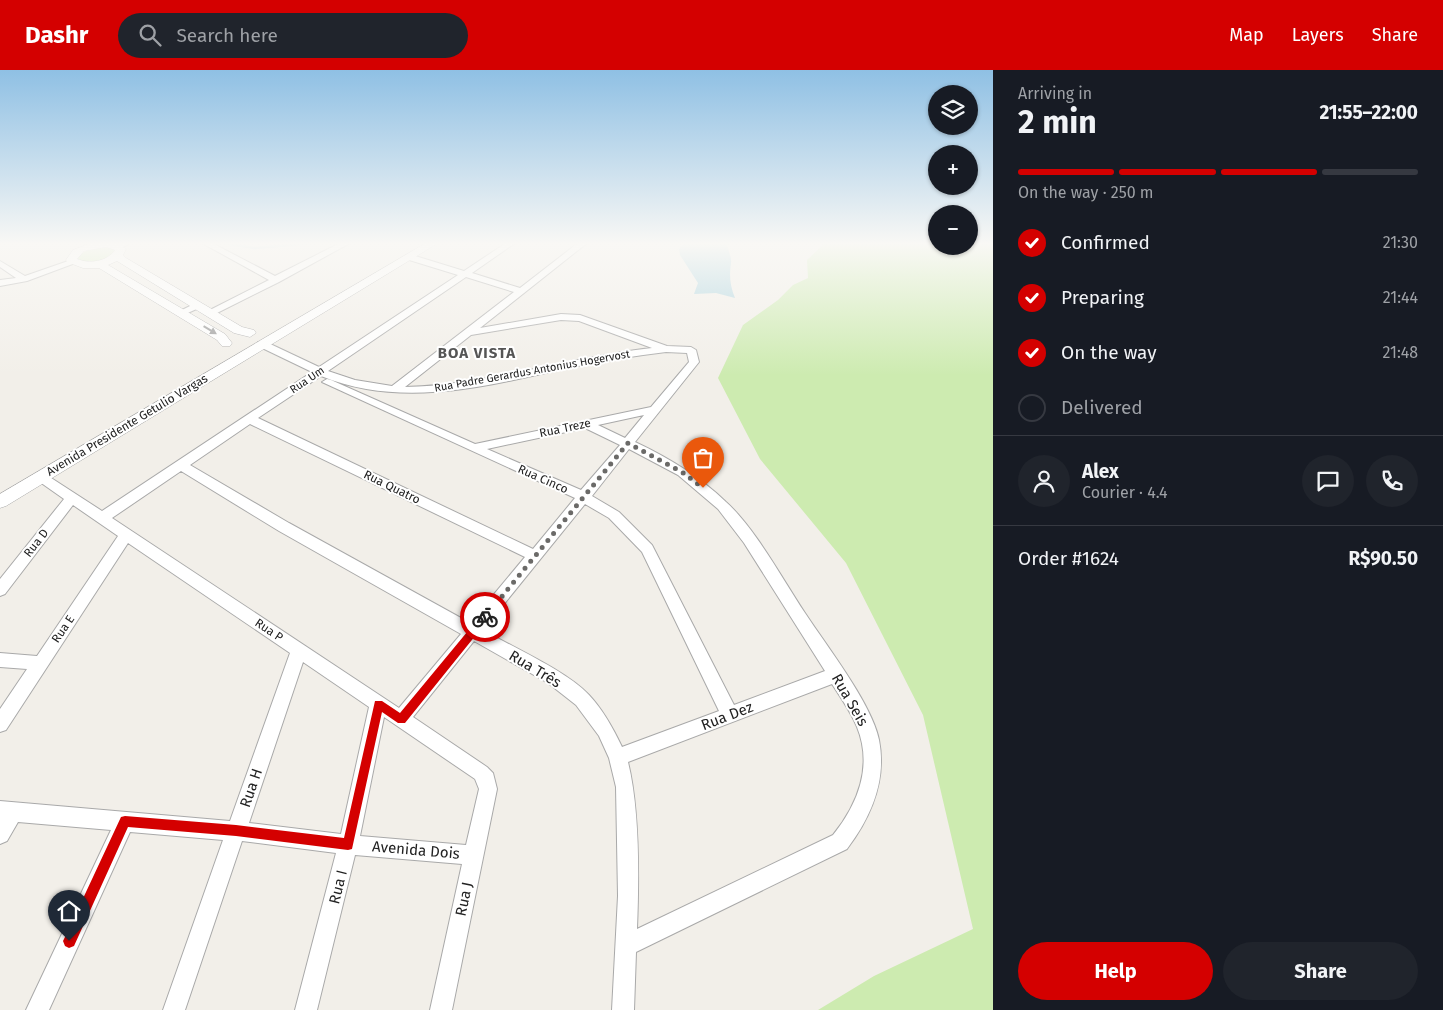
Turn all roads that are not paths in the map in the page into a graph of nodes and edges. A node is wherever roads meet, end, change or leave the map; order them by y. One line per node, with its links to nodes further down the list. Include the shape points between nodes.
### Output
1 (138, 287): 11 (street)
2 (167, 287): 10 (street)
3 (262, 287): 12 (street)
4 (338, 287): 13 (street)
5 (354, 287): 15 (street)
6 (446, 287): 19 (street, Rua Um)
7 (507, 287): 9 (street)
8 (526, 287): 9 (street)
9 (521, 291): 14 (street)
10 (198, 305): 11 (street); 12 (street)
11 (181, 313): 16 (street, one-way to 16, via 222,337)
12 (211, 313): 15 (street)
13 (273, 325)
14 (467, 333): 17 (street, via 561,317 574,318 604,325); 20 (street)
15 (258, 339): 16 (street, via 234,337); 18 (street, Avenida Presidente Getulio Vargas); 19 (street, Rua Padre Gerardus Antonius Hogervost)
16 (226, 343): 18 (street, via 225,354)
17 (666, 349): 20 (street, Rua Padre Gerardus Antonius Hogervost, via 468,384); 21 (street, Rua Padre Gerardus Antonius Hogervost, via 691,350 694,362)
18 (238, 358): 27 (street, Avenida Presidente Getulio Vargas)
19 (316, 374): 20 (street, Rua Padre Gerardus Antonius Hogervost); 22 (street, Rua Um); 25 (street, Rua Cinco)
20 (395, 389)
21 (656, 408): 23 (street, Rua Treze); 24 (street)
22 (250, 419): 26 (street, Rua Um); 33 (street, Rua Quatro)
23 (586, 424): 24 (street, Rua Seis); 25 (street, Rua Treze)
24 (628, 443): 29 (street); 41 (street, Rua Seis, via 682,472 723,506 749,538)
25 (473, 448): 29 (street, Rua Cinco)
26 (181, 465): 31 (street, Rua Um); 37 (street, Rua Três)
27 (42, 477): 28 (street, Rua P); 30 (street, Avenida Presidente Getulio Vargas)
28 (72, 497): 31 (street, Rua P); 34 (street, Rua D)
29 (584, 497): 33 (street); 43 (street, Rua Cinco, via 614,514 647,549)
30 (0, 502)
31 (102, 518): 32 (street, Rua P)
32 (126, 534): 38 (street, Rua P); 40 (street, Rua E)
33 (535, 556): 37 (street)
34 (25, 557): 35 (street); 36 (street, Rua D)
35 (0, 574)
36 (0, 590)
37 (473, 632): 44 (street); 46 (street, Rua Três, via 554,678 582,699 605,730)
38 (299, 650): 42 (street, Rua P); 50 (street, Rua H)
39 (0, 660): 40 (street)
40 (40, 663): 45 (street, Rua E)
41 (835, 674): 43 (street, Rua Dez); 54 (street, Rua Seis, via 855,705 869,734 871,748 868,798 856,822 840,842 823,852)
42 (378, 704): 44 (street, Rua P); 52 (street, Rua I)
43 (730, 714): 46 (street, Rua Dez)
44 (401, 719): 47 (street, Rua P, via 481,773)
45 (0, 724)
46 (618, 757): 54 (street, Rua Três, via 625,787)
47 (488, 789): 53 (street, Rua J)
48 (6, 812): 49 (street, Avenida Dois); 51 (street)
49 (125, 821): 50 (street, Avenida Dois); 55 (street)
50 (236, 831): 52 (street, Avenida Dois); 56 (street, Rua H)
51 (0, 834)
52 (348, 844): 53 (street, Avenida Dois); 57 (street, Rua I)
53 (473, 854): 58 (street, Rua J)
54 (626, 946): 59 (street, Rua Três)
55 (37, 1010)
56 (174, 1010)
57 (306, 1010)
58 (441, 1010)
59 (623, 1010)

